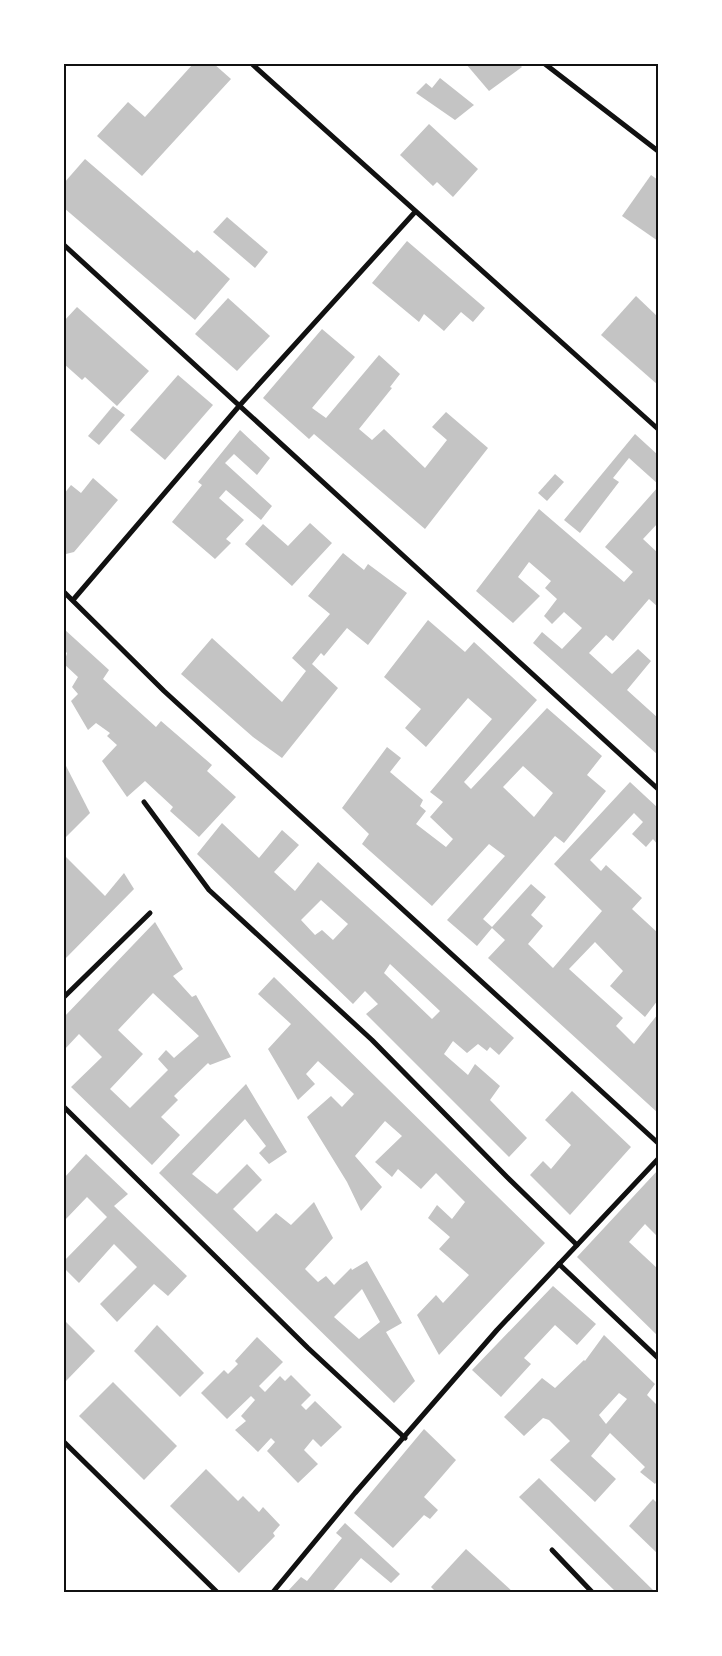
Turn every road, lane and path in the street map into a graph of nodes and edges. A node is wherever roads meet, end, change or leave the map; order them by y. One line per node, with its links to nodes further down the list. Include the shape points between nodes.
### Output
1 (252, 64): 4 (street)
2 (545, 64): 3 (street)
3 (658, 151)
4 (415, 212): 6 (street); 7 (street)
5 (64, 245): 6 (street)
6 (240, 405): 9 (street); 10 (street)
7 (658, 429)
8 (64, 592): 9 (street)
9 (73, 600): 15 (street, via 164,691)
10 (658, 789)
11 (144, 802): 17 (street, via 210,890 372,1040 507,1178)
12 (150, 913): 13 (street)
13 (64, 997)
14 (64, 1107): 20 (street, via 308,1348)
15 (658, 1143)
16 (658, 1159): 17 (street)
17 (578, 1245): 18 (street)
18 (559, 1264): 19 (street); 20 (street, via 497,1330)
19 (658, 1358)
20 (405, 1438): 24 (street)
21 (64, 1442): 23 (street)
22 (552, 1550): 25 (street)
23 (217, 1592)
24 (273, 1592)
25 (592, 1592)

